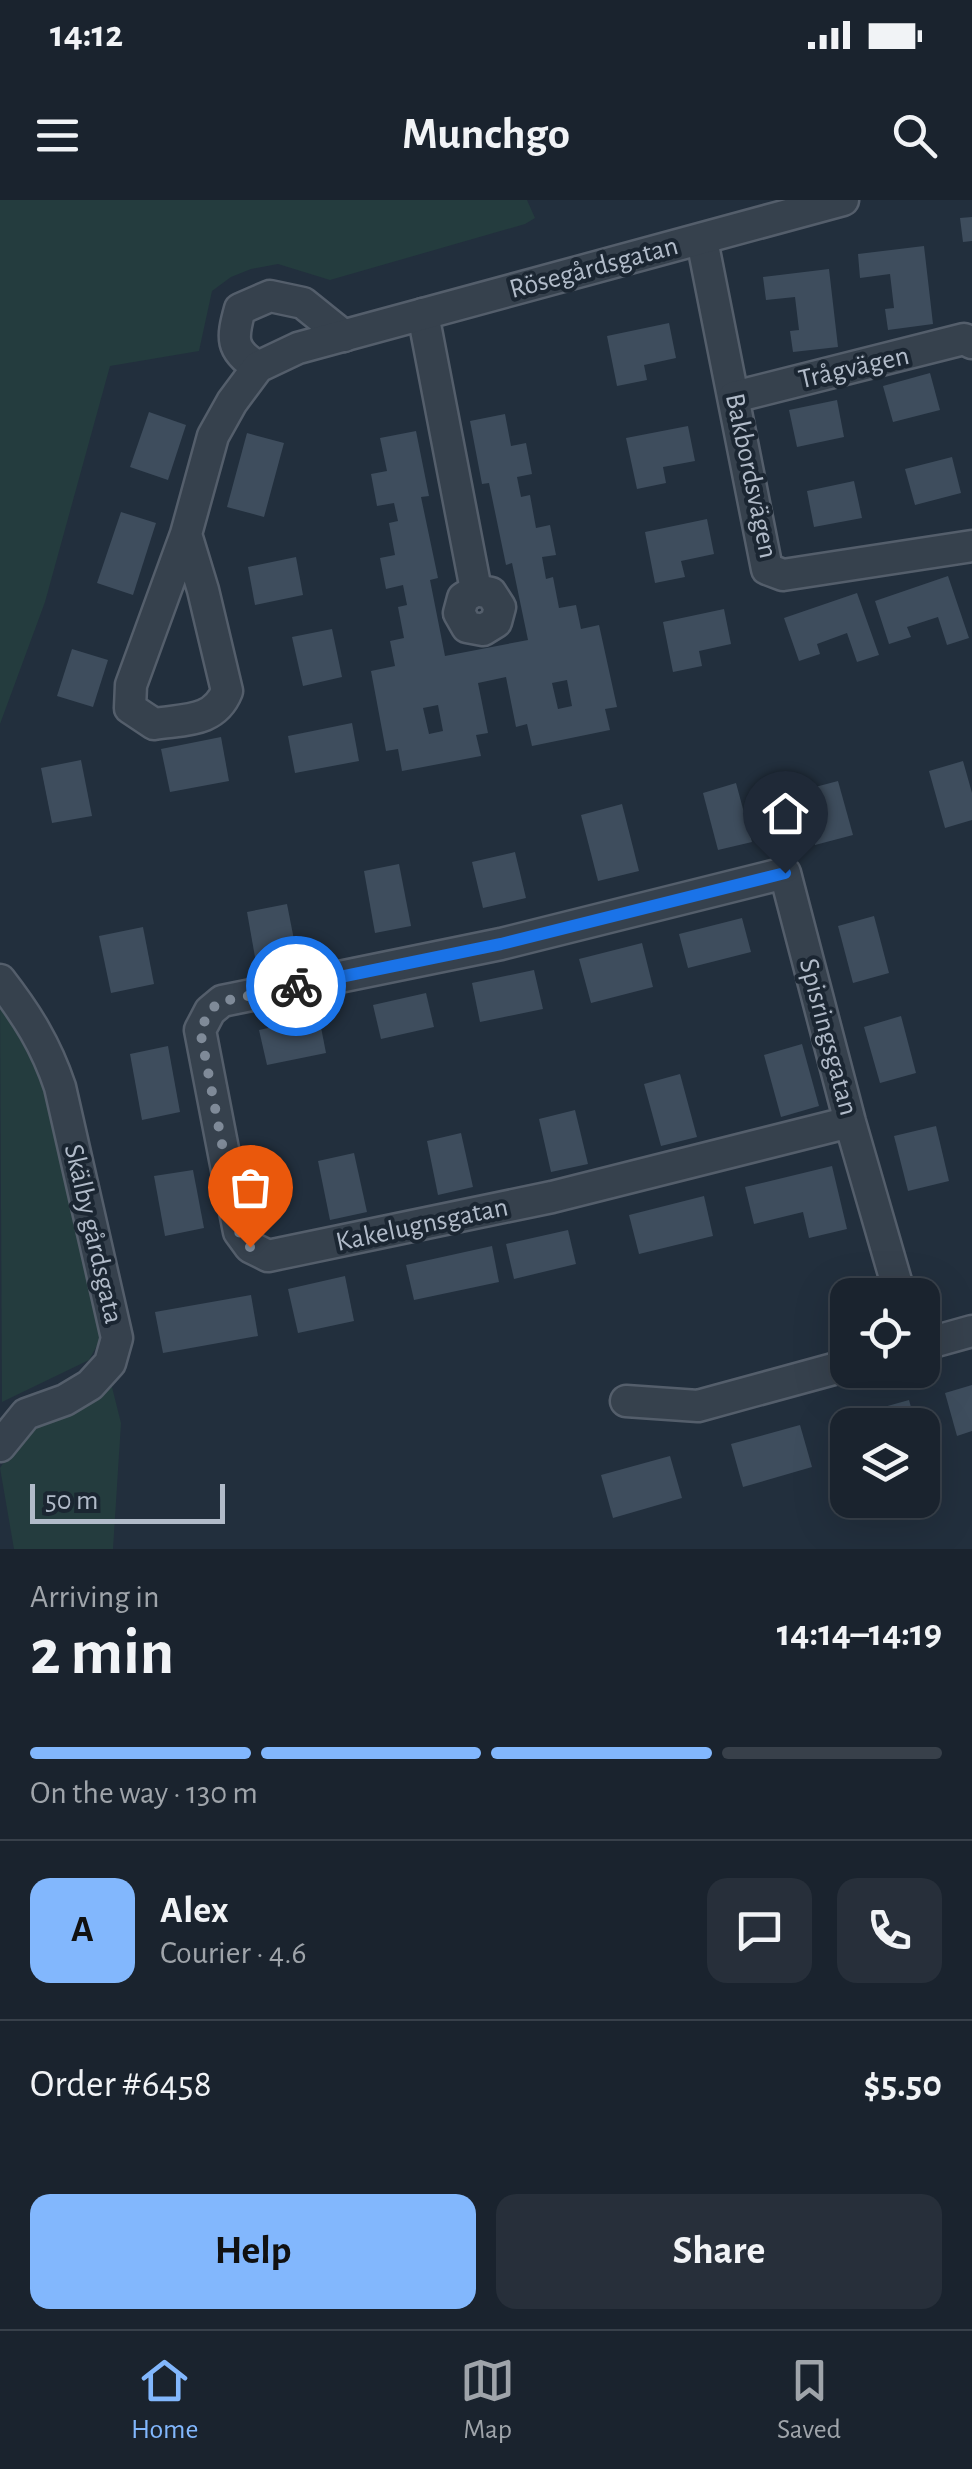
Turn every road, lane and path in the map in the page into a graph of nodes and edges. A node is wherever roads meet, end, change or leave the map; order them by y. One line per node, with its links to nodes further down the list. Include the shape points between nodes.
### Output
1 (843, 200): 2 (street, Rösegårdsgatan)
2 (702, 240): 3 (street, Rösegårdsgatan); 7 (street, Bakbordsvägen)
3 (423, 314): 4 (street, Rösegårdsgatan); 10 (street)
4 (344, 336): 6 (street, Rösegårdsgatan); 6 (street, via 304,303 270,296 240,309 233,336 242,358)
5 (972, 343): 7 (street, Trågvägen, via 964,339)
6 (258, 368): 8 (street, Rösegårdsgatan, via 213,436)
7 (734, 396): 9 (street, Bakbordsvägen, via 767,569 783,575)
8 (186, 534): 8 (street, Rösegårdsgatan, via 131,685 130,708 154,724 213,714 227,691)
9 (972, 546)
10 (476, 590)
11 (0, 980): 19 (street, Skälby gårdsgata, via 29,1017 54,1068 117,1338 110,1362 90,1385 26,1414)
12 (222, 1001): 13 (street, Spisringsgatan, via 501,944 785,873); 13 (street, Kakelugnsgatan, via 200,1030 239,1232 268,1256 552,1197)
13 (850, 1122): 14 (street, Spisringsgatan)
14 (895, 1278)
15 (972, 1331): 16 (street)
16 (940, 1340)
17 (830, 1371): 18 (street, via 698,1406)
18 (626, 1401)
19 (0, 1446)

